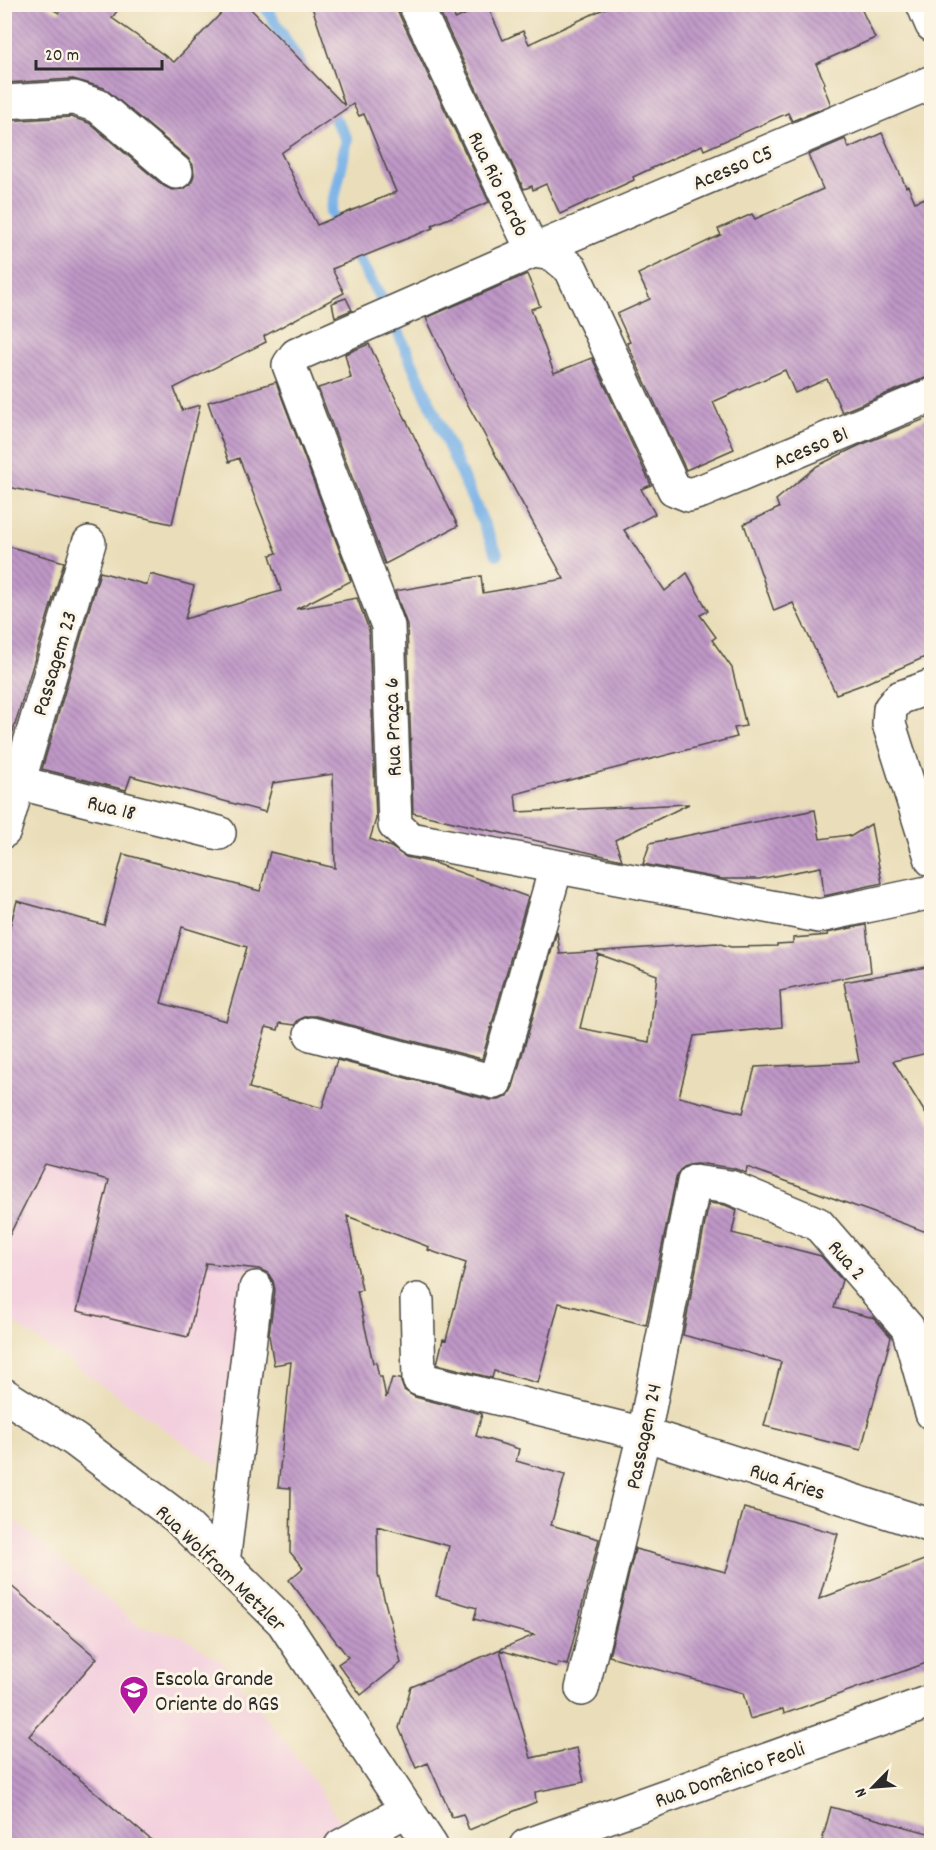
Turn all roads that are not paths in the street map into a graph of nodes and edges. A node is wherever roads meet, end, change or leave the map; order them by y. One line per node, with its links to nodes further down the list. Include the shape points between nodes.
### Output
1 (923, 4): 3 (street)
2 (425, 8): 7 (street, Rua Rio Pardo)
3 (932, 25)
4 (932, 82): 7 (street, Acesso C5)
5 (4, 102): 6 (street, via 74,98 98,106)
6 (176, 172)
7 (533, 251): 9 (street, Rua Rio Pardo, via 552,254 571,269 674,489); 16 (street, Rua Praça 6, via 296,355 289,365 388,626 395,825 410,839)
8 (932, 395): 9 (street, Acesso B1)
9 (689, 495)
10 (89, 543): 12 (street, Passagem 23)
11 (932, 686): 15 (street, via 899,698 890,709 889,724)
12 (11, 781): 13 (street, Passagem 23); 14 (street, Rua 18)
13 (4, 831)
14 (219, 832)
15 (932, 860)
16 (556, 867): 17 (street, Rua Praça 6, via 819,916); 18 (street, via 495,1082)
17 (932, 891)
18 (311, 1034)
19 (694, 1182): 23 (street, Rua 2, via 730,1187 818,1224 908,1328); 24 (street, Passagem 24)
20 (256, 1288): 26 (street)
21 (417, 1300): 24 (street, Rua Áries, via 419,1379)
22 (4, 1395): 26 (street, Rua Wolfram Metzler, via 75,1440 176,1516)
23 (932, 1413)
24 (644, 1434): 25 (street, Rua Áries); 27 (street, Passagem 24)
25 (932, 1526)
26 (224, 1563): 29 (street, Rua Wolfram Metzler, via 283,1622)
27 (582, 1689)
28 (932, 1701): 32 (street, Rua Domênico Feoli)
29 (407, 1810): 30 (street); 31 (street, Rua Wolfram Metzler)
30 (341, 1845)
31 (431, 1845)
32 (526, 1845)

